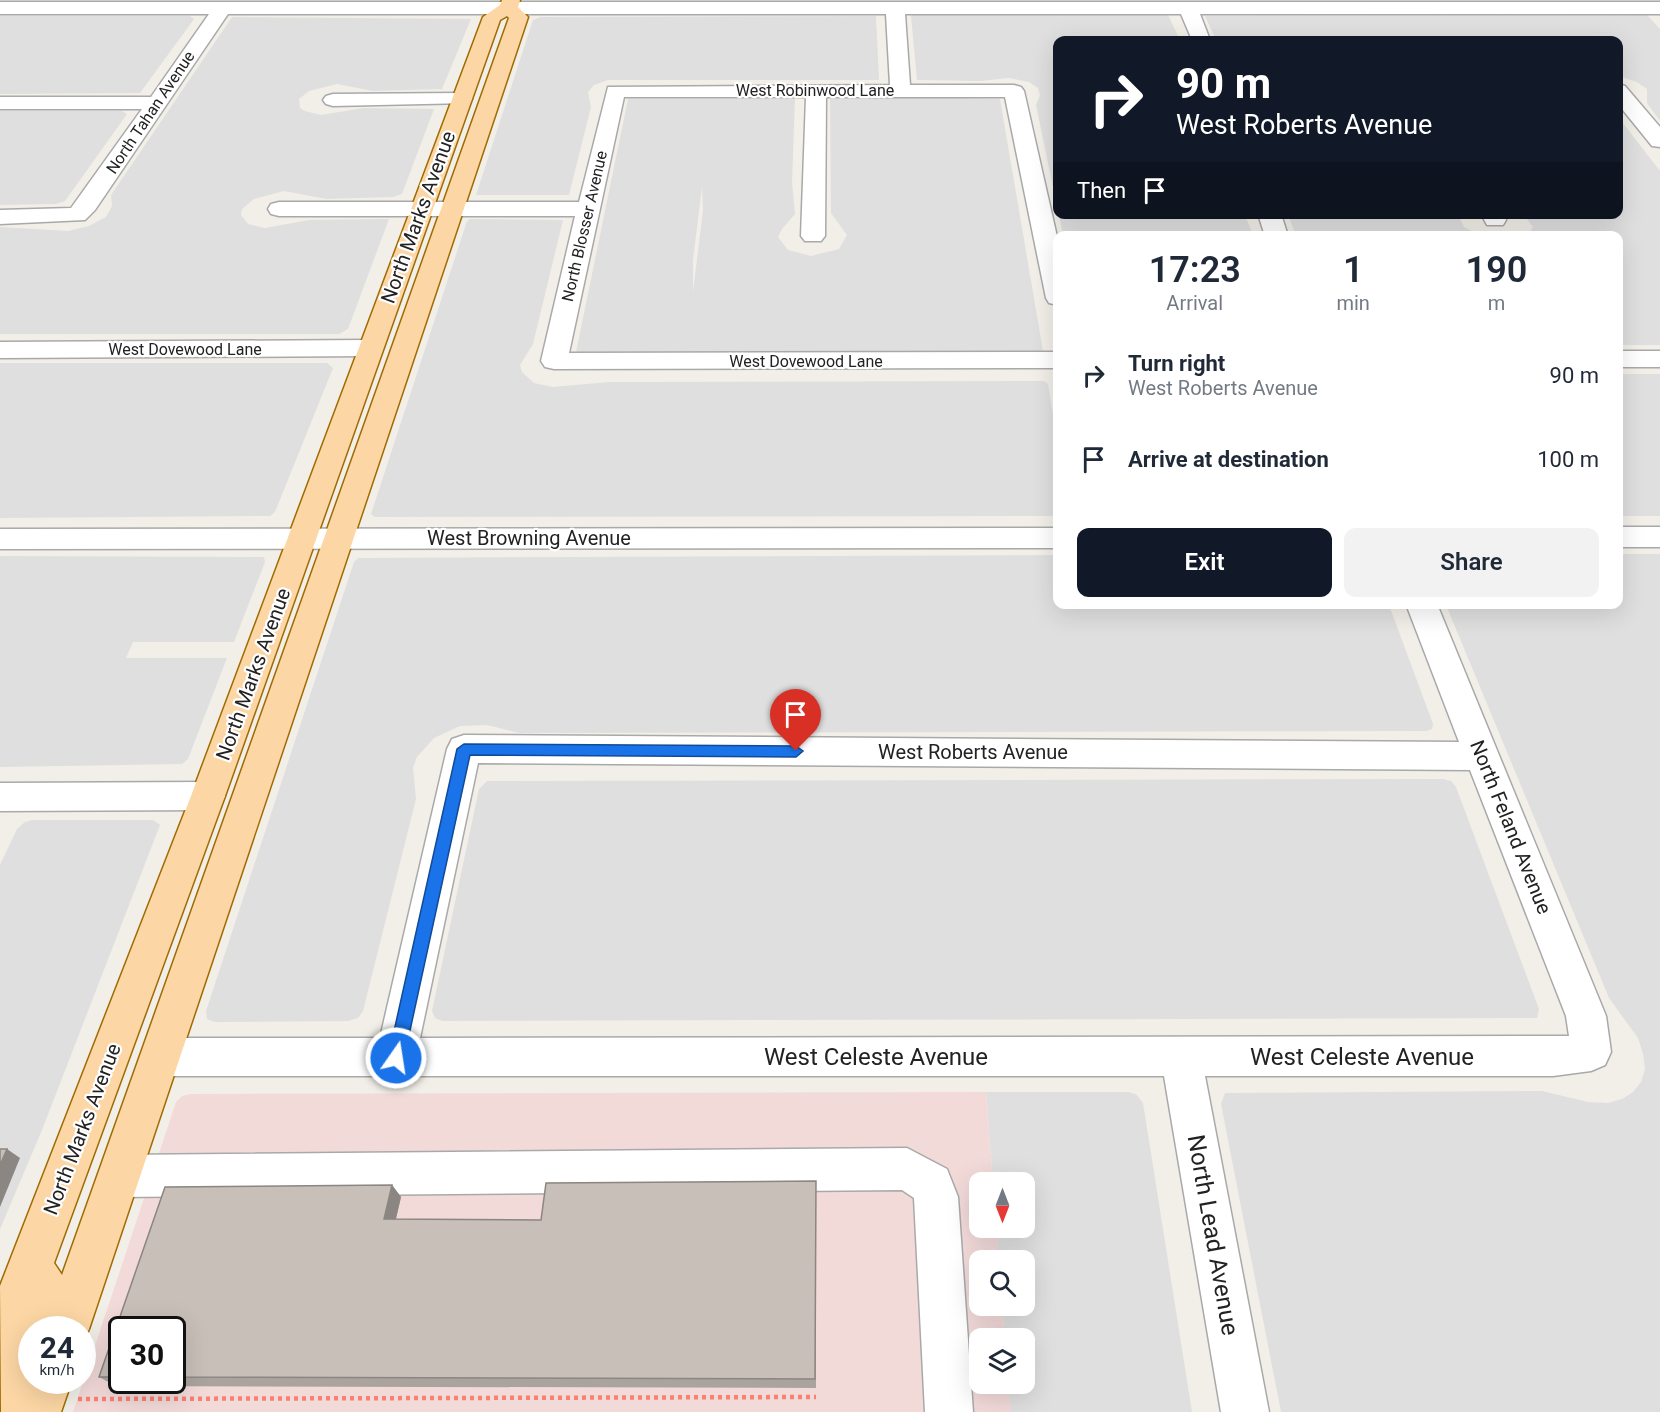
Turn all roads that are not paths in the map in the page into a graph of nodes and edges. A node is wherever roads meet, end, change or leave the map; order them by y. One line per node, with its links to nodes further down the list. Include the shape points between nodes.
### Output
1 (50, 4): 6 (street); 7 (street)
2 (509, 4): 7 (street); 8 (street); 16 (main road, North Marks Avenue, via 492,17); 23 (main road, North Marks Avenue, via 519,16)
3 (975, 4): 8 (street); 9 (street)
4 (1317, 4): 5 (street); 9 (street)
5 (1567, 4): 10 (street)
6 (0, 8)
7 (222, 8): 19 (street, North Tahan Avenue)
8 (895, 8): 12 (street)
9 (1188, 8): 11 (street)
10 (1660, 8)
11 (1199, 36)
12 (900, 90): 14 (street, West Robinwood Lane); 27 (street, West Robinwood Lane, via 1014,91)
13 (615, 91): 14 (street, West Robinwood Lane); 24 (street, North Blosser Avenue)
14 (816, 91): 26 (street)
15 (1623, 95): 20 (street)
16 (462, 99): 17 (street); 22 (main road, North Marks Avenue)
17 (333, 100)
18 (0, 103): 19 (street)
19 (156, 103): 25 (street, North Tahan Avenue, via 77,215)
20 (1660, 141)
21 (279, 209): 22 (street)
22 (421, 209): 23 (street); 28 (main road, North Marks Avenue)
23 (454, 209): 24 (street); 36 (main road, North Marks Avenue)
24 (588, 209): 33 (street, North Blosser Avenue)
25 (0, 217)
26 (813, 236)
27 (1053, 274)
28 (370, 348): 29 (street, West Dovewood Lane); 36 (main road, North Marks Avenue)
29 (0, 350)
30 (1623, 359): 31 (street)
31 (1660, 359)
32 (1053, 360): 33 (street, West Dovewood Lane)
33 (554, 361)
34 (1623, 537): 35 (street)
35 (1660, 537)
36 (321, 538): 37 (street, West Browning Avenue); 38 (street, West Browning Avenue); 41 (main road, North Marks Avenue); 45 (main road, North Marks Avenue)
37 (1053, 538)
38 (0, 539)
39 (1423, 609): 40 (street, North Feland Avenue)
40 (1482, 756): 44 (street, North Feland Avenue, via 1586,1016); 47 (street, West Roberts Avenue, via 464,749)
41 (208, 796): 42 (street); 43 (main road, North Marks Avenue)
42 (2, 801)
43 (172, 895): 45 (main road, via 182,923 147,1024 147,1043); 50 (main road, North Marks Avenue, via 30,1266 48,1294)
44 (1591, 1053): 46 (street, West Celeste Avenue, via 1553,1057)
45 (161, 1057): 47 (street, West Celeste Avenue); 48 (main road, North Marks Avenue)
46 (1180, 1057): 47 (street, West Celeste Avenue); 53 (street, North Lead Avenue)
47 (396, 1058)
48 (120, 1176): 49 (main road, North Marks Avenue); 52 (street, via 908,1168 932,1184 936,1197)
49 (71, 1316)
50 (15, 1332): 51 (main road, via 20,1401)
51 (25, 1412)
52 (949, 1412)
53 (1245, 1412)

